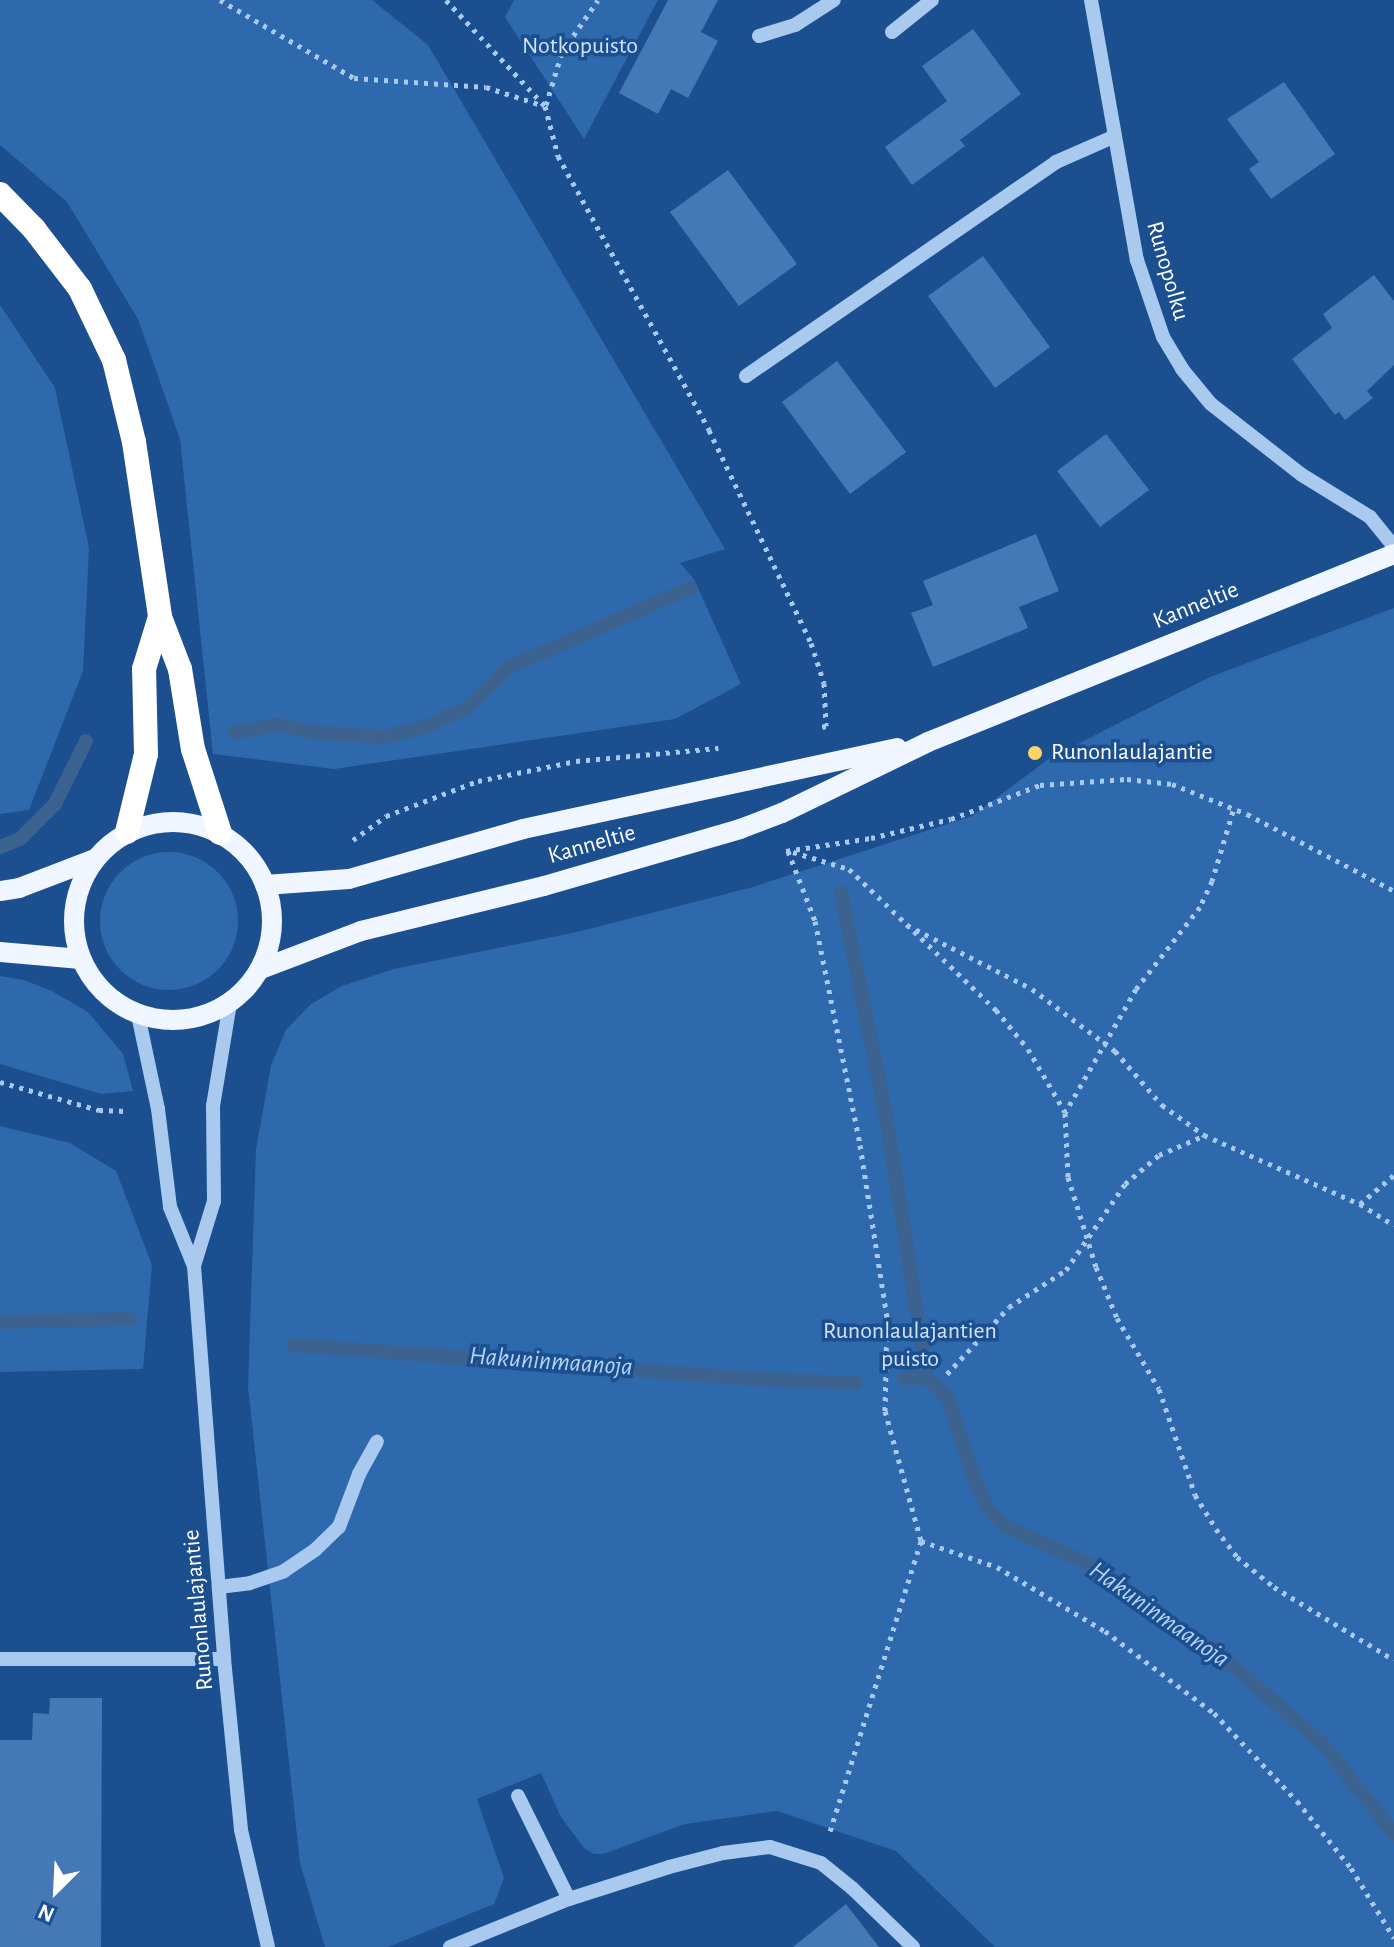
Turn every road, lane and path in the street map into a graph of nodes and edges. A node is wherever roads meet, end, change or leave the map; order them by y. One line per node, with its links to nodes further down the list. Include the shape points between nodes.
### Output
1 (220, 0): 9 (path, via 354,78 486,87)
2 (446, 0): 9 (path)
3 (598, 0): 9 (path, via 562,52)
4 (834, 0): 8 (street, via 795,25)
5 (932, 0): 7 (street)
6 (1091, 0): 10 (street, Runopolku)
7 (892, 32)
8 (759, 36)
9 (545, 106): 16 (path, via 558,156 709,430 811,643 824,683)
10 (1113, 137): 12 (street, via 1056,162); 13 (street, Runopolku, via 1137,260 1163,337 1182,369 1249,437 1370,517)
11 (0, 194): 15 (highway, via 80,289 114,360 134,442)
12 (746, 376)
13 (1394, 547)
14 (1394, 554): 17 (main road, Kanneltie)
15 (160, 617): 19 (highway, via 144,669 146,754); 20 (highway, via 180,669 193,749)
16 (826, 726)
17 (928, 742): 23 (main road, Kanneltie, via 523,829 349,879); 29 (main road, Kanneltie, via 740,829 544,886 361,931)
18 (1233, 811): 21 (path, via 1172,784 1127,779 1040,785 951,819); 25 (path); 32 (path, via 1200,907 1136,989)
19 (127, 832): 20 (main road, via 174,821); 22 (main road)
20 (220, 833): 23 (main road, via 255,864)
21 (788, 851): 26 (path, via 849,869); 44 (path, via 815,921 860,1145 887,1317 885,1411)
22 (95, 859): 24 (main road); 28 (main road, via 81,881 74,907)
23 (265, 885): 29 (main road, via 272,927)
24 (0, 891)
25 (1394, 891)
26 (907, 925): 32 (path, via 1032,989); 35 (path, via 996,1010 1028,1049)
27 (0, 952): 28 (main road)
28 (81, 959): 31 (main road, via 104,993)
29 (261, 969): 30 (main road)
30 (230, 1003): 31 (main road, via 185,1020); 41 (street, Runonlaulajantie, via 213,1106 214,1201)
31 (138, 1015): 34 (street, Runonlaulajantie)
32 (1105, 1044): 35 (path); 36 (path, via 1162,1105)
33 (0, 1082): 34 (path, via 99,1110)
34 (158, 1109): 41 (street, Runonlaulajantie, via 170,1207)
35 (1065, 1113): 40 (path, via 1068,1177)
36 (1204, 1135): 38 (path); 40 (path, via 1159,1155 1125,1184)
37 (1394, 1175): 38 (path)
38 (1360, 1204): 39 (path)
39 (1394, 1225)
40 (1088, 1240): 42 (path, via 1066,1270 1009,1307); 48 (path, via 1117,1318 1159,1389 1195,1495 1216,1529 1237,1557 1274,1587)
41 (194, 1266): 45 (street, Runonlaulajantie)
42 (947, 1374)
43 (377, 1442): 45 (street, via 339,1527 315,1550 284,1571)
44 (921, 1541): 50 (path); 52 (path, via 997,1567 1105,1631 1214,1713 1351,1868)
45 (219, 1587): 47 (street, Runonlaulajantie)
46 (0, 1659): 47 (street)
47 (224, 1659): 53 (street, Runonlaulajantie, via 241,1830)
48 (1394, 1660)
49 (518, 1796): 51 (street)
50 (821, 1863): 51 (street, via 770,1847 723,1853); 55 (street)
51 (569, 1899): 54 (street)
52 (1394, 1938)
53 (268, 1947)
54 (450, 1947)
55 (913, 1947)

